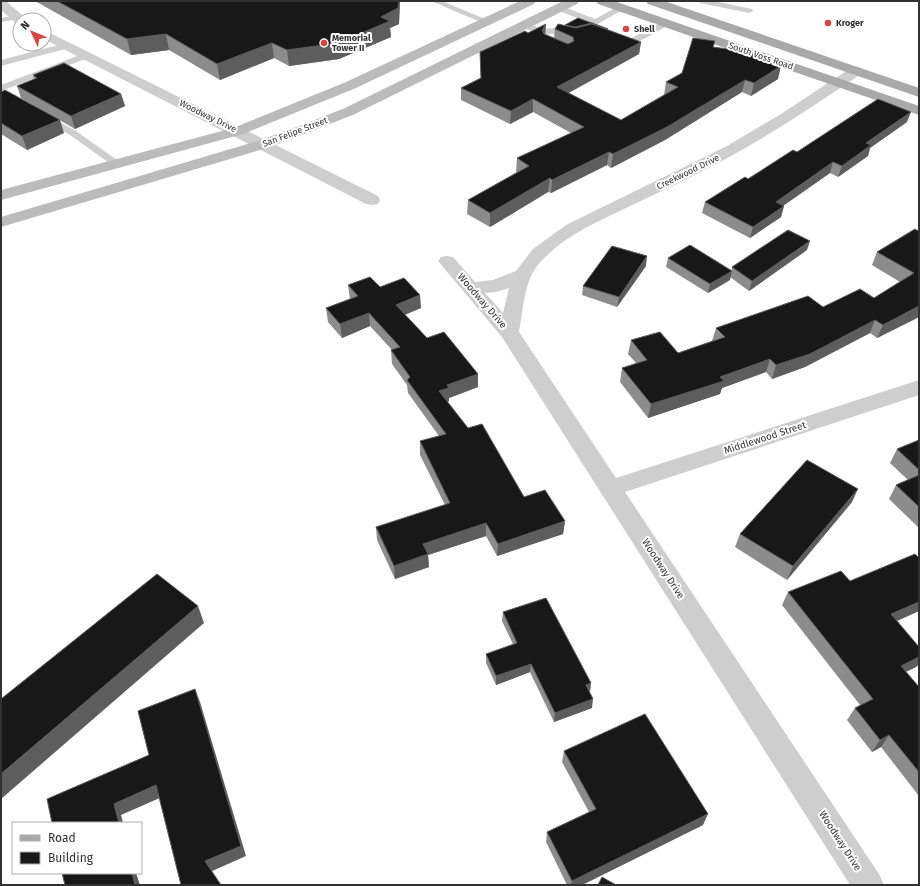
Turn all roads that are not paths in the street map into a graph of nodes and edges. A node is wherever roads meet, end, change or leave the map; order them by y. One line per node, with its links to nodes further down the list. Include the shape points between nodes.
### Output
1 (435, 1): 15 (lane)
2 (530, 1): 15 (main road)
3 (573, 1): 8 (main road, San Felipe Street)
4 (602, 1): 9 (main road, South Voss Road)
5 (652, 1): 28 (main road, South Voss Road)
6 (703, 1): 10 (lane)
7 (1, 4): 11 (street)
8 (558, 8): 12 (lane); 18 (main road, San Felipe Street)
9 (622, 8): 16 (lane); 17 (main road, South Voss Road)
10 (749, 11)
11 (12, 13)
12 (579, 16): 16 (lane); 19 (lane)
13 (12, 19): 14 (lane)
14 (1, 20)
15 (486, 22): 34 (main road, via 351,86)
16 (596, 22): 20 (lane)
17 (666, 23): 23 (lane, via 631,42); 29 (main road, South Voss Road)
18 (524, 25): 19 (lane, via 542,32); 35 (main road, San Felipe Street, via 350,112)
19 (554, 31): 21 (lane); 24 (lane)
20 (591, 32)
21 (580, 35)
22 (52, 38): 25 (street, Woodway Drive)
23 (608, 38)
24 (547, 43)
25 (66, 46): 26 (street, Woodway Drive); 27 (lane)
26 (85, 56): 30 (lane); 34 (street, Woodway Drive)
27 (1, 63)
28 (856, 71): 29 (street, Creekwood Drive); 31 (main road, South Voss Road)
29 (839, 83): 32 (main road, South Voss Road); 41 (street, Creekwood Drive, via 768,129 715,159 584,222 551,242 529,264)
30 (3, 92)
31 (919, 93)
32 (919, 111)
33 (40, 115): 36 (lane, via 73,133)
34 (238, 131): 35 (street, Woodway Drive); 36 (main road)
35 (264, 144): 38 (street, Woodway Drive); 39 (main road, San Felipe Street)
36 (116, 163): 37 (main road)
37 (1, 195)
38 (372, 200)
39 (1, 222)
40 (447, 261): 42 (street, Woodway Drive)
41 (524, 274): 42 (street, via 496,286); 43 (street, Creekwood Drive, via 518,287)
42 (472, 288): 43 (street, Woodway Drive)
43 (509, 332): 45 (street, Woodway Drive)
44 (919, 387): 45 (street, Middlewood Street)
45 (611, 488): 46 (street, Woodway Drive)
46 (868, 885)

